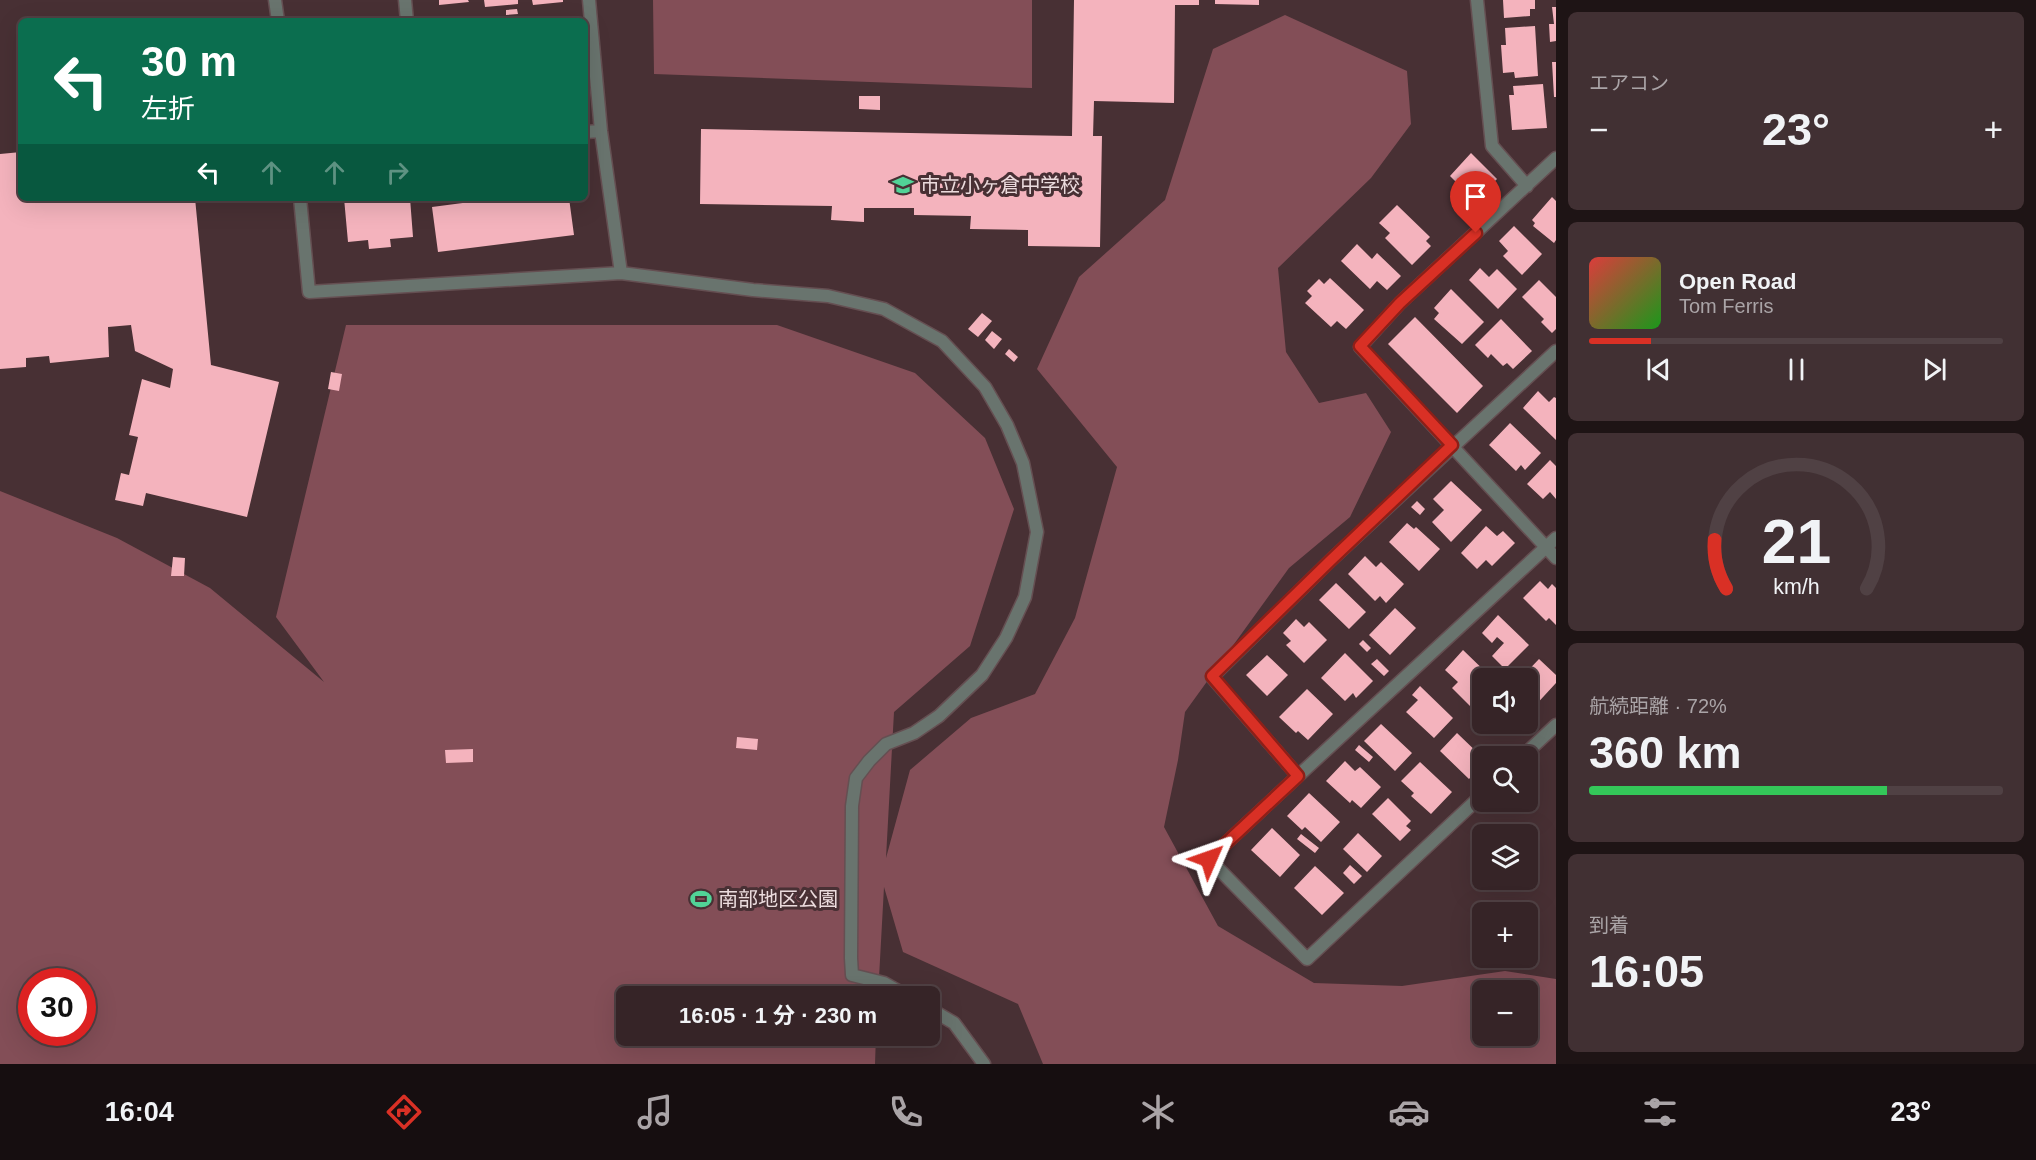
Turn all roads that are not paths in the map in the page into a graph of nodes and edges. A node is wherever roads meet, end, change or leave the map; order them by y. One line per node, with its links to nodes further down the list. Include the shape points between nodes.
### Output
1 (275, 0): 5 (street)
2 (405, 0): 6 (street)
3 (589, 0): 7 (street)
4 (1477, 0): 10 (street, via 1492,146)
5 (278, 18)
6 (407, 18)
7 (601, 131): 8 (street); 12 (street)
8 (588, 132)
9 (1556, 158): 10 (street)
10 (1527, 186): 14 (street, via 1400,303 1360,346)
11 (300, 201): 12 (street, via 309,292)
12 (621, 273): 22 (street, via 828,296 884,309 942,341 985,387 1023,463 1037,531 1024,597 1006,638 982,675 939,716 914,733 886,744 856,778 852,806 852,975)
13 (1556, 351): 14 (street)
14 (1452, 445): 16 (street); 20 (street, via 1212,676)
15 (1556, 538): 16 (street)
16 (1546, 547): 17 (street); 20 (street)
17 (1556, 558)
18 (1556, 725): 19 (street)
19 (1534, 746)
20 (1298, 776): 21 (street, via 1209,859 1307,959)
21 (1472, 804)
22 (892, 986)
23 (940, 1015): 24 (street, via 954,1023)
24 (984, 1064)

